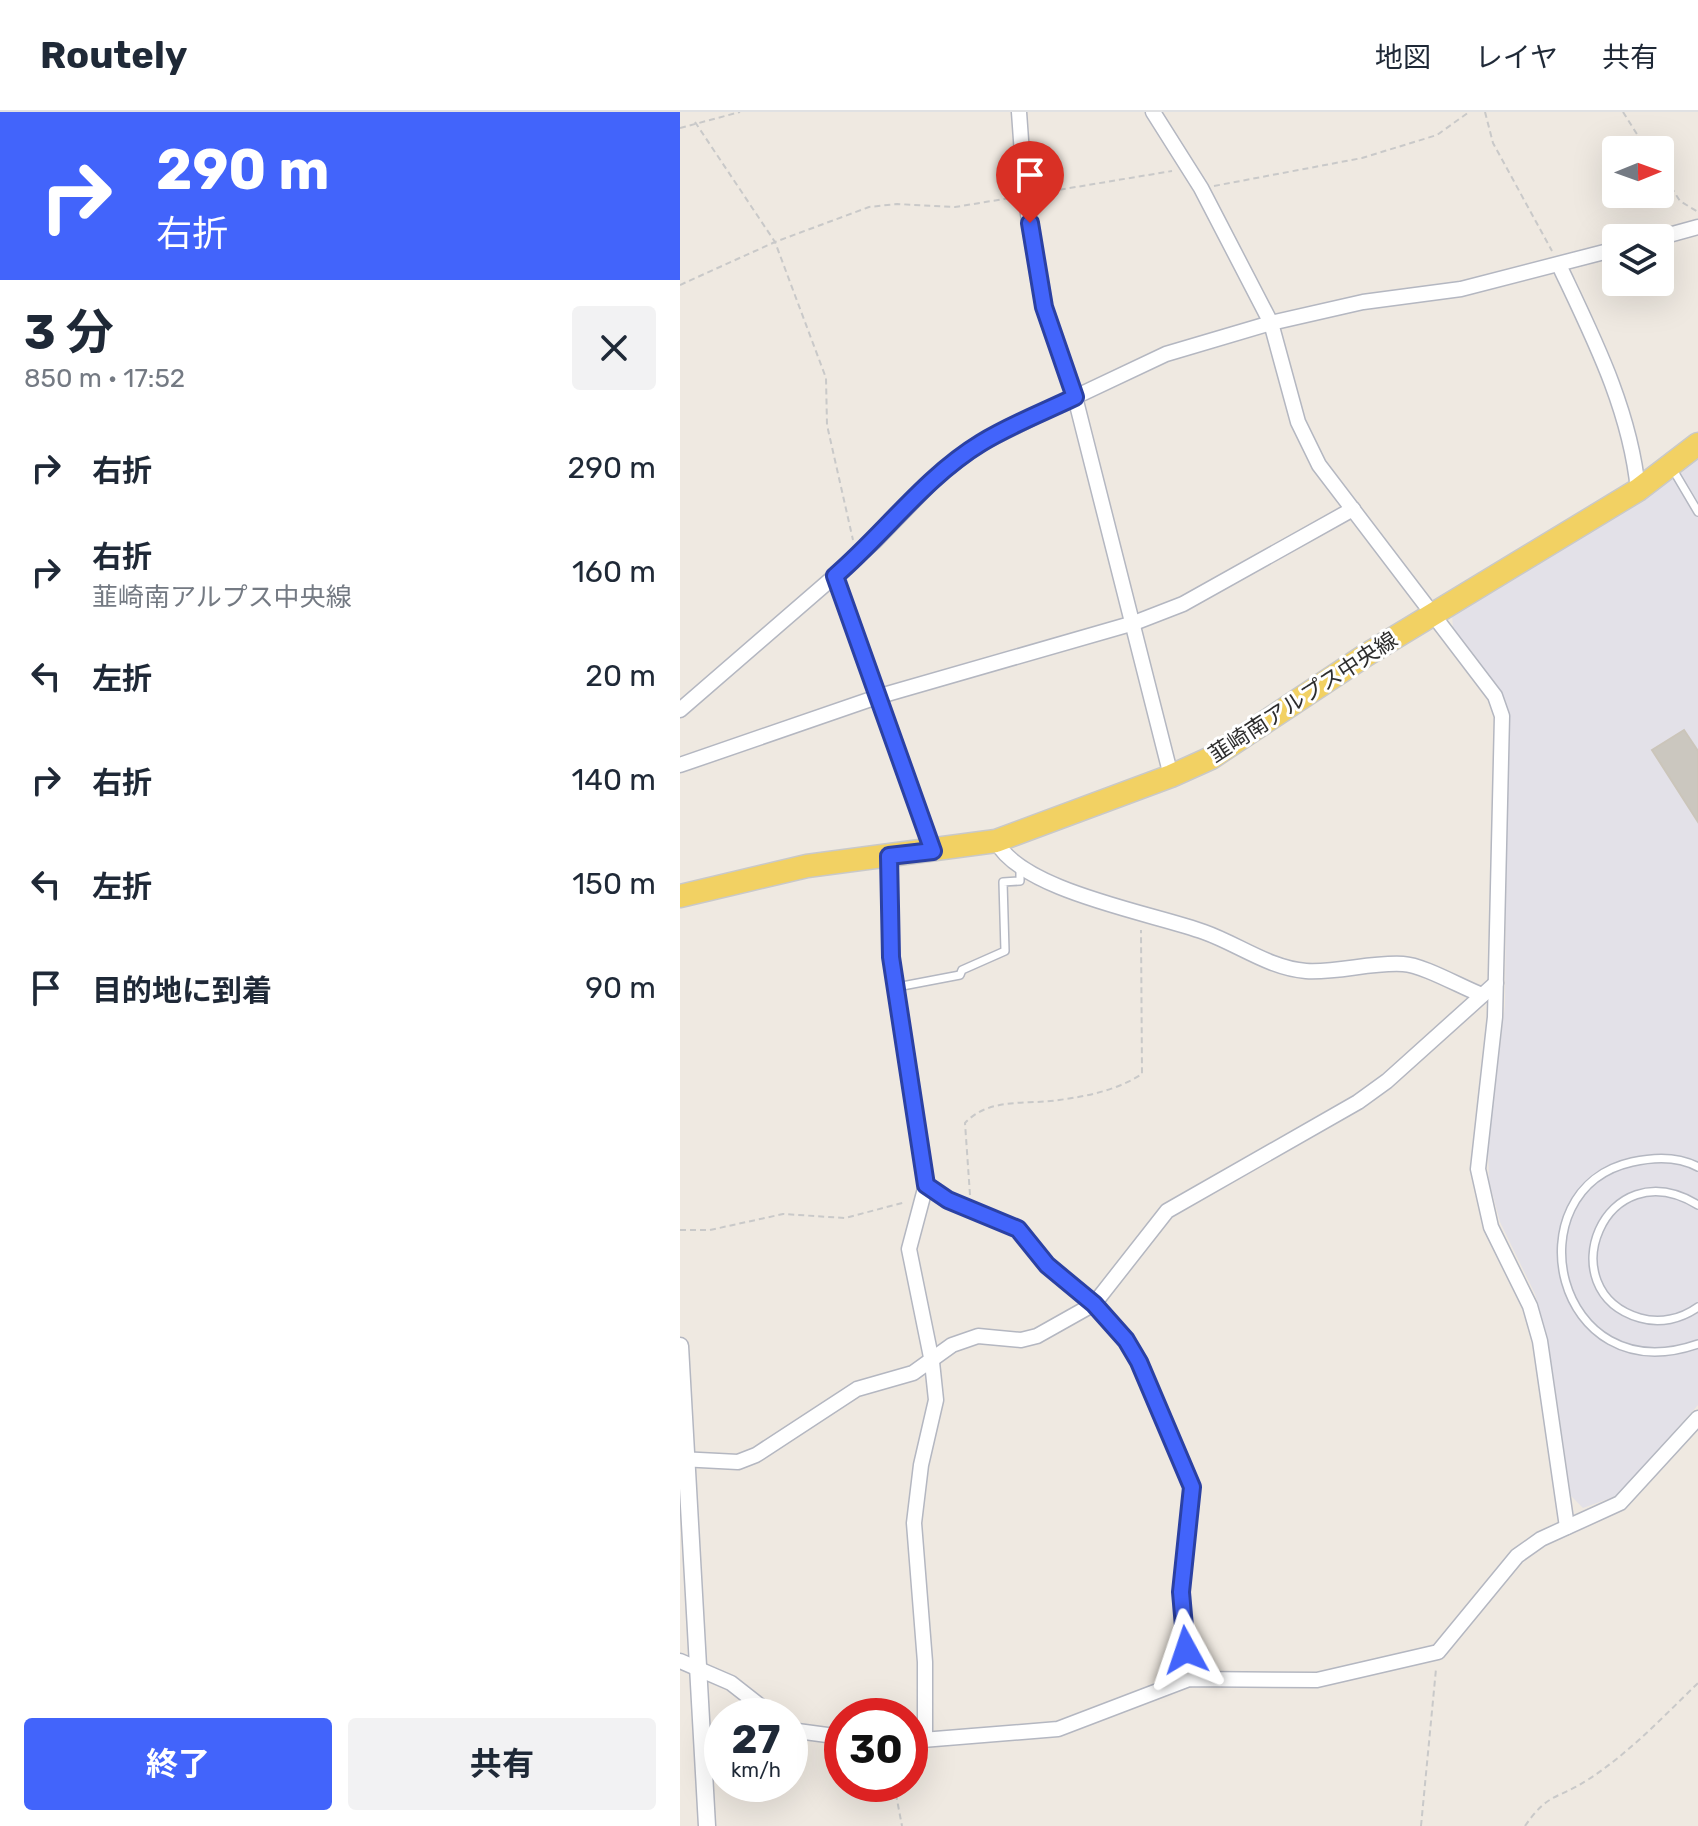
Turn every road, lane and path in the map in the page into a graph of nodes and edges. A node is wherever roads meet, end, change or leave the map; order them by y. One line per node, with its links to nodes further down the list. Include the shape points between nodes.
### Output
1 (740, 112): 7 (path)
2 (1019, 112): 13 (street)
3 (1153, 112): 10 (street)
4 (1469, 112): 11 (path, via 1437,135 1362,158)
5 (1485, 112): 19 (path, via 1493,143)
6 (1623, 112): 9 (path)
7 (695, 122): 8 (path); 17 (path)
8 (680, 128)
9 (1638, 136)
10 (1189, 169): 11 (street); 13 (path)
11 (1201, 188): 21 (street)
12 (1674, 192): 14 (path)
13 (1025, 196): 17 (path, via 955,207 869,207); 22 (street, via 1044,307)
14 (1698, 212)
15 (1698, 227): 16 (street)
16 (1674, 234)
17 (775, 242): 20 (path); 28 (path, via 826,378 827,425)
18 (1602, 253): 19 (street)
19 (1559, 265): 21 (street, via 1461,289 1363,302); 25 (street, via 1624,414)
20 (680, 285)
21 (1271, 323): 22 (street, via 1166,354); 26 (street, via 1298,422 1319,465)
22 (1075, 397): 28 (street, via 980,444 939,475); 31 (street)
23 (1698, 444): 24 (main road, 韮崎南アルプス中央線)
24 (1671, 466): 25 (main road, 韮崎南アルプス中央線); 27 (lane)
25 (1638, 490): 30 (main road, 韮崎南アルプス中央線)
26 (1353, 509): 30 (street); 31 (street, via 1183,604)
27 (1698, 512)
28 (857, 558): 29 (street)
29 (835, 576): 32 (street); 33 (street)
30 (1433, 613): 35 (main road, 韮崎南アルプス中央線, via 1211,758); 42 (street, via 1495,696 1502,716)
31 (1134, 623): 32 (street); 35 (street)
32 (880, 696): 34 (street); 37 (street)
33 (680, 710)
34 (680, 765)
35 (1171, 776): 36 (main road, 韮崎南アルプス中央線)
36 (996, 841): 37 (main road, 韮崎南アルプス中央線); 39 (street)
37 (933, 851): 38 (main road, 韮崎南アルプス中央線)
38 (889, 856): 40 (main road, 韮崎南アルプス中央線, via 768,873); 43 (street)
39 (1020, 867): 41 (street, via 1062,888); 43 (lane, via 1020,881 1003,882 1005,951 960,975)
40 (680, 896)
41 (1141, 913): 44 (street, via 1205,932 1275,964 1306,971 1406,964); 48 (path, via 1142,1074 1121,1087 1059,1100 989,1106 975,1113 965,1123)
42 (1496, 983): 44 (street); 57 (street, via 1478,1169 1491,1227 1530,1306 1540,1341)
43 (895, 987): 46 (street)
44 (1482, 995): 50 (street, via 1358,1102 1167,1211)
45 (1698, 1167): 52 (lane, via 1648,1158 1606,1173 1574,1205 1561,1248 1568,1293 1594,1329 1634,1350 1667,1352)
46 (924, 1192): 48 (street); 49 (path, via 845,1218 783,1214 710,1230); 54 (street, via 909,1249)
47 (1698, 1205): 51 (lane, via 1667,1191 1626,1199 1598,1230 1593,1263 1605,1294 1631,1316 1664,1321)
48 (971, 1211): 50 (street, via 1018,1229 1047,1265)
49 (680, 1230)
50 (1094, 1304): 54 (street, via 1037,1336 978,1336 952,1345); 61 (street, via 1139,1362 1192,1487 1181,1592)
51 (1698, 1307)
52 (1698, 1344)
53 (680, 1346): 56 (street)
54 (932, 1362): 56 (street, via 857,1389 756,1455 738,1462); 64 (street, via 936,1400 914,1523 925,1662)
55 (1698, 1418): 57 (street, via 1620,1503)
56 (683, 1459): 60 (street)
57 (1567, 1527): 58 (street, via 1517,1556)
58 (1438, 1652): 61 (street, via 1317,1680); 69 (path)
59 (680, 1661): 60 (street)
60 (698, 1666): 63 (street); 67 (street)
61 (1189, 1679): 65 (street, via 1058,1729)
62 (1698, 1683): 70 (path, via 1589,1780 1541,1802)
63 (750, 1698)
64 (922, 1698)
65 (928, 1740)
66 (897, 1802): 68 (path)
67 (707, 1826)
68 (902, 1826)
69 (1421, 1826)
70 (1525, 1826)

